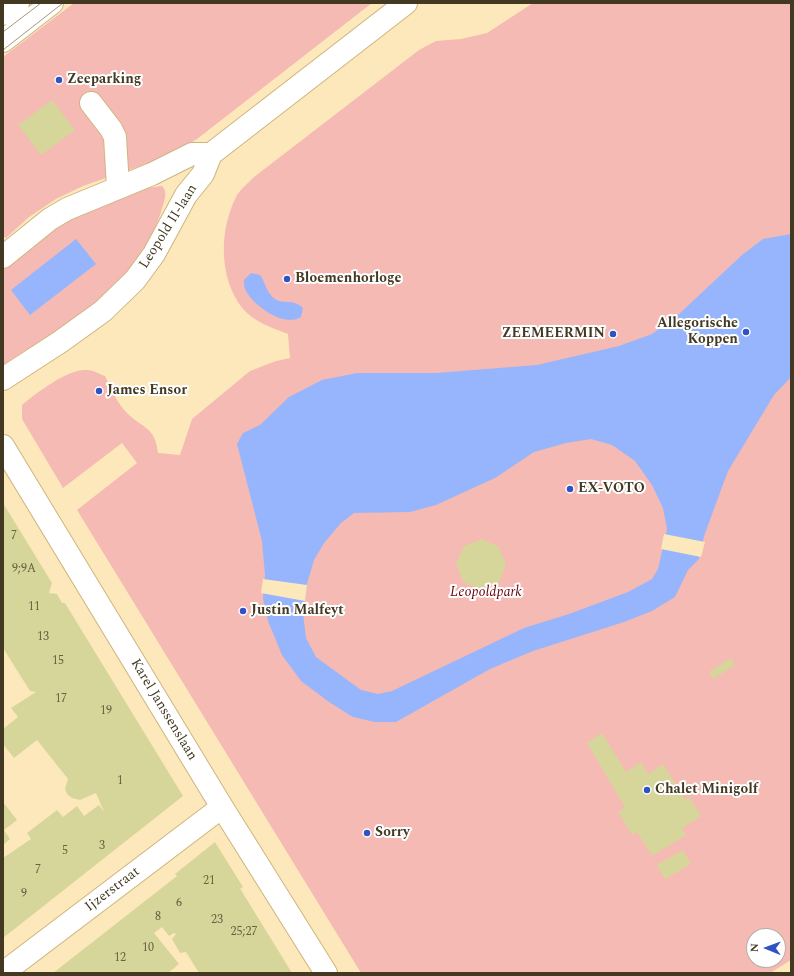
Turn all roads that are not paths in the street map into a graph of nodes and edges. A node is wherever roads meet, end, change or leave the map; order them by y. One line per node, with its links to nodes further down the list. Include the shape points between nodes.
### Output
1 (52, 3): 3 (street)
2 (406, 3): 5 (street)
3 (3, 41)
4 (91, 103): 6 (street, via 115,137)
5 (211, 154): 6 (street, via 192,154); 8 (street, Leopold II-laan, via 203,174 186,195 154,254 135,280 103,311)
6 (118, 187): 7 (street, via 50,219)
7 (3, 257)
8 (3, 379)
9 (3, 446): 10 (street, Karel Janssenslaan)
10 (222, 807): 11 (street, Ijzerstraat); 12 (street, Karel Janssenslaan)
11 (3, 973)
12 (326, 973)

